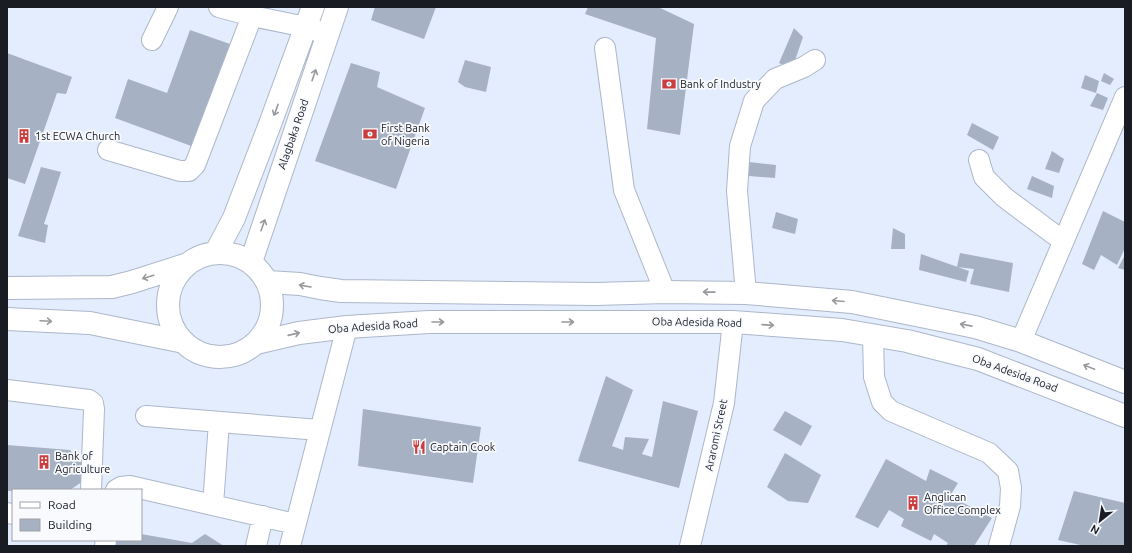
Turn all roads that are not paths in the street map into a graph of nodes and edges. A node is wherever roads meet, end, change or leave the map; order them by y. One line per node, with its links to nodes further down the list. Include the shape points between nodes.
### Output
1 (168, 7): 7 (street)
2 (219, 7): 4 (street)
3 (337, 7): 6 (main road, Alagbaka Road)
4 (252, 16): 5 (street); 11 (street, via 195,165 188,171 180,171)
5 (309, 17): 6 (street); 14 (main road, one-way to 14, via 234,218)
6 (328, 34): 15 (main road, Alagbaka Road, one-way to 6)
7 (152, 40)
8 (605, 48): 19 (street, via 624,190)
9 (815, 60): 20 (street, via 776,79 754,101 740,146 737,191)
10 (1125, 97): 13 (street)
11 (108, 150)
12 (979, 160): 13 (street, via 984,177 1004,197)
13 (1063, 241): 25 (street)
14 (216, 252): 15 (main road, via 234,254); 16 (main road, via 200,256)
15 (251, 262): 17 (main road)
16 (185, 265): 18 (main road, one-way to 18, via 112,287); 26 (main road, via 172,282 167,303 171,324)
17 (268, 282): 19 (main road, one-way to 17, via 596,294 342,291); 27 (main road, via 273,304 269,325)
18 (7, 288)
19 (665, 292): 20 (main road, one-way to 19)
20 (746, 293): 25 (main road, one-way to 20, via 975,327 852,302)
21 (7, 320): 26 (main road, one-way to 26, via 90,323)
22 (733, 322): 23 (main road, Oba Adesida Road, one-way to 22, via 437,322); 24 (main road, Oba Adesida Road, one-way to 24, via 842,330); 41 (street, Araromi Street, via 724,403)
23 (347, 327): 27 (main road, Oba Adesida Road, one-way to 23, via 299,333); 33 (street)
24 (873, 336): 31 (main road, Oba Adesida Road, via 906,341 978,359); 42 (street, via 874,377 882,402 891,411 989,453 1008,471 1011,488 1010,506)
25 (1021, 341): 28 (main road, one-way to 25)
26 (184, 342): 27 (main road, via 197,352 228,357 243,352)
27 (256, 343)
28 (1125, 382)
29 (7, 390): 34 (street, via 88,400 93,403)
30 (146, 416): 32 (street)
31 (1125, 416)
32 (219, 422): 33 (street); 36 (street)
33 (319, 430): 38 (street)
34 (91, 489)
35 (118, 489): 36 (street, via 130,486)
36 (213, 505): 37 (street)
37 (263, 516): 38 (street); 39 (street)
38 (295, 524): 40 (street)
39 (256, 546)
40 (290, 546)
41 (690, 546)
42 (999, 546)

